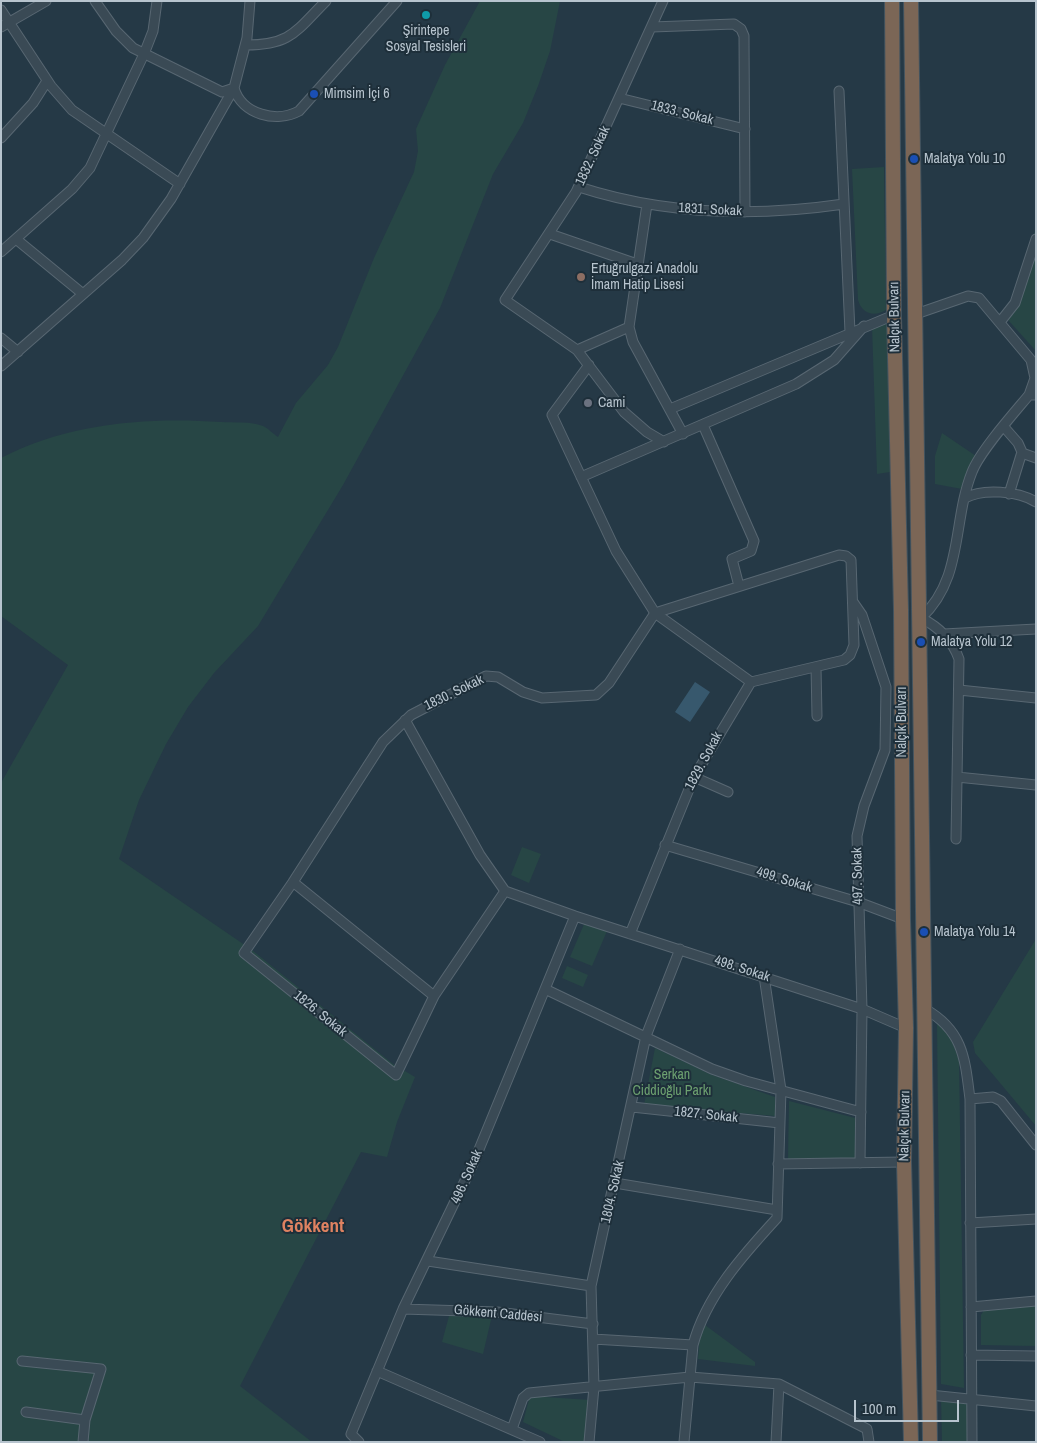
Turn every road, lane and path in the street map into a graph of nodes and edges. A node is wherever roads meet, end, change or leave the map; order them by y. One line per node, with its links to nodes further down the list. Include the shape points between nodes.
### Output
1 (46, 1): 11 (street)
2 (94, 1): 14 (street, via 121,36)
3 (157, 1): 14 (street, via 153,31)
4 (250, 1): 13 (street)
5 (326, 1): 13 (street, via 284,39 268,45)
6 (397, 1): 16 (street, via 295,113 276,117 262,114 246,106)
7 (663, 1): 12 (street, 1832. Sokak)
8 (892, 1): 33 (highway, Nalçık Bulvarı)
9 (911, 1): 34 (highway, Nalçık Bulvarı)
10 (1, 10): 11 (street)
11 (5, 25): 15 (street)
12 (652, 27): 18 (street, 1832. Sokak); 19 (street, via 734,24 741,29 744,36)
13 (246, 45): 16 (street)
14 (144, 54): 16 (street, via 222,92); 20 (street)
15 (47, 81): 20 (street, via 72,110); 21 (street, via 33,103)
16 (234, 88): 22 (street)
17 (839, 91): 25 (street)
18 (619, 98): 19 (street, 1833. Sokak); 23 (street, 1832. Sokak)
19 (745, 129): 26 (street)
20 (108, 136): 22 (street); 28 (street, via 80,182)
21 (1, 138)
22 (180, 184): 32 (street, via 143,238)
23 (579, 186): 24 (street, 1831. Sokak); 27 (street, 1832. Sokak)
24 (647, 204): 26 (street, 1831. Sokak, via 688,210); 31 (street)
25 (844, 204): 26 (street, 1831. Sokak); 38 (street)
26 (745, 212)
27 (550, 234): 31 (street); 40 (street, 1832. Sokak, via 505,300)
28 (16, 238): 30 (street); 32 (street)
29 (1036, 239): 35 (street, via 1015,304)
30 (1, 252)
31 (637, 264): 37 (street)
32 (83, 294): 41 (street)
33 (894, 314): 36 (street); 78 (highway, Nalçık Bulvarı, via 901,610)
34 (916, 314): 35 (street, via 972,296 982,301); 59 (highway, Nalçık Bulvarı)
35 (1000, 322): 44 (street, via 1033,364)
36 (864, 326): 38 (street); 46 (street, via 822,370)
37 (629, 327): 40 (street); 45 (street, via 633,342)
38 (850, 332): 45 (street)
39 (1, 338): 41 (street)
40 (578, 350): 42 (street)
41 (18, 352): 43 (street)
42 (589, 365): 49 (street, via 624,412); 52 (street, via 552,415)
43 (1, 366)
44 (1033, 395): 47 (street)
45 (670, 409): 48 (street)
46 (703, 425): 48 (street); 56 (street, via 754,541 749,553 732,559)
47 (1004, 426): 50 (street); 54 (street, via 972,469)
48 (683, 434): 49 (street)
49 (664, 442): 52 (street)
50 (1022, 453): 51 (street); 53 (street)
51 (1036, 458)
52 (581, 477): 58 (street, via 616,551)
53 (1008, 494): 54 (street, via 988,491); 55 (street)
54 (965, 498): 59 (street, via 958,544 950,569 936,602)
55 (1036, 502)
56 (739, 586): 57 (street, via 844,555 851,560); 58 (street)
57 (852, 602): 62 (street, via 854,646 850,655 844,660); 76 (street, 497. Sokak, via 862,615 886,687 885,750 864,806 857,836)
58 (655, 613): 63 (street); 67 (street, 1830. Sokak, via 609,683 596,695 553,699 536,697 502,678 490,676 421,708)
59 (920, 618): 61 (street); 86 (highway, Nalçık Bulvarı)
60 (1036, 629): 61 (street)
61 (944, 634): 64 (street, via 959,659)
62 (816, 667): 63 (street); 66 (street)
63 (751, 682): 68 (street, 1829. Sokak)
64 (959, 690): 65 (street); 69 (street)
65 (1036, 698)
66 (817, 716)
67 (405, 720): 74 (street, 1830. Sokak, via 383,742); 75 (street, via 480,856)
68 (694, 777): 71 (street); 73 (street, 1829. Sokak)
69 (957, 777): 70 (street); 72 (street)
70 (1036, 785)
71 (728, 792)
72 (956, 838)
73 (665, 845): 76 (street, 499. Sokak); 79 (street, 1829. Sokak)
74 (293, 882): 81 (street, 1830. Sokak); 84 (street)
75 (505, 890): 77 (street, 498. Sokak); 84 (street)
76 (858, 902): 78 (street, 499. Sokak); 85 (street, 497. Sokak)
77 (575, 916): 79 (street, 498. Sokak); 83 (street, 496. Sokak)
78 (903, 919): 87 (highway, Nalçık Bulvarı)
79 (630, 934): 80 (street, 498. Sokak)
80 (680, 949): 82 (street, 498. Sokak); 88 (street, 1804. Sokak)
81 (244, 953): 84 (street, 1826. Sokak, via 396,1075)
82 (764, 976): 85 (street, 498. Sokak); 89 (street)
83 (545, 989): 88 (street); 102 (street, 496. Sokak, via 473,1164)
84 (434, 996)
85 (862, 1010): 87 (street, 498. Sokak); 92 (street, 497. Sokak)
86 (925, 1010): 90 (street, via 944,1022 958,1040 964,1055); 117 (highway, Nalçık Bulvarı)
87 (906, 1028): 96 (highway, Nalçık Bulvarı)
88 (646, 1036): 89 (street, via 712,1069); 91 (street, 1804. Sokak)
89 (781, 1090): 92 (street); 93 (street)
90 (970, 1100): 94 (street, via 993,1097 1001,1100); 101 (street)
91 (632, 1108): 93 (street, 1827. Sokak); 98 (street, 1804. Sokak)
92 (861, 1112): 95 (street, 497. Sokak)
93 (780, 1123): 97 (street)
94 (1036, 1145)
95 (860, 1162): 96 (street); 97 (street)
96 (904, 1162): 130 (highway, Nalçık Bulvarı)
97 (778, 1164): 99 (street)
98 (614, 1183): 99 (street); 103 (street, 1804. Sokak)
99 (777, 1210): 109 (street, via 776,1218 727,1278 697,1331)
100 (1036, 1219): 101 (street)
101 (970, 1223): 105 (street)
102 (428, 1261): 103 (street); 106 (street, 496. Sokak)
103 (592, 1286): 107 (street, 1804. Sokak)
104 (1036, 1300): 105 (street)
105 (971, 1307): 110 (street)
106 (403, 1309): 107 (street, Gökkent Caddesi, via 498,1312); 113 (street, 496. Sokak)
107 (593, 1324): 108 (street, 1804. Sokak)
108 (593, 1339): 109 (street); 116 (street, 1804. Sokak)
109 (693, 1345): 114 (street)
110 (971, 1355): 111 (street); 118 (street)
111 (1036, 1356)
112 (22, 1361): 121 (street, via 101,1369)
113 (377, 1371): 122 (street); 124 (street, 496. Sokak, via 351,1434)
114 (690, 1377): 115 (street); 116 (street); 127 (street)
115 (779, 1384): 128 (street); 129 (street, via 868,1429)
116 (594, 1387): 122 (street, via 529,1393 523,1398); 126 (street, 1804. Sokak)
117 (930, 1395): 118 (street); 131 (highway, Nalçık Bulvarı)
118 (972, 1400): 119 (street); 132 (street)
119 (1036, 1406)
120 (26, 1412): 121 (street)
121 (85, 1420): 123 (street)
122 (512, 1429): 125 (street)
123 (83, 1442)
124 (359, 1442)
125 (540, 1442)
126 (590, 1442)
127 (684, 1442)
128 (776, 1442)
129 (869, 1442)
130 (911, 1442)
131 (930, 1442)
132 (972, 1442)

